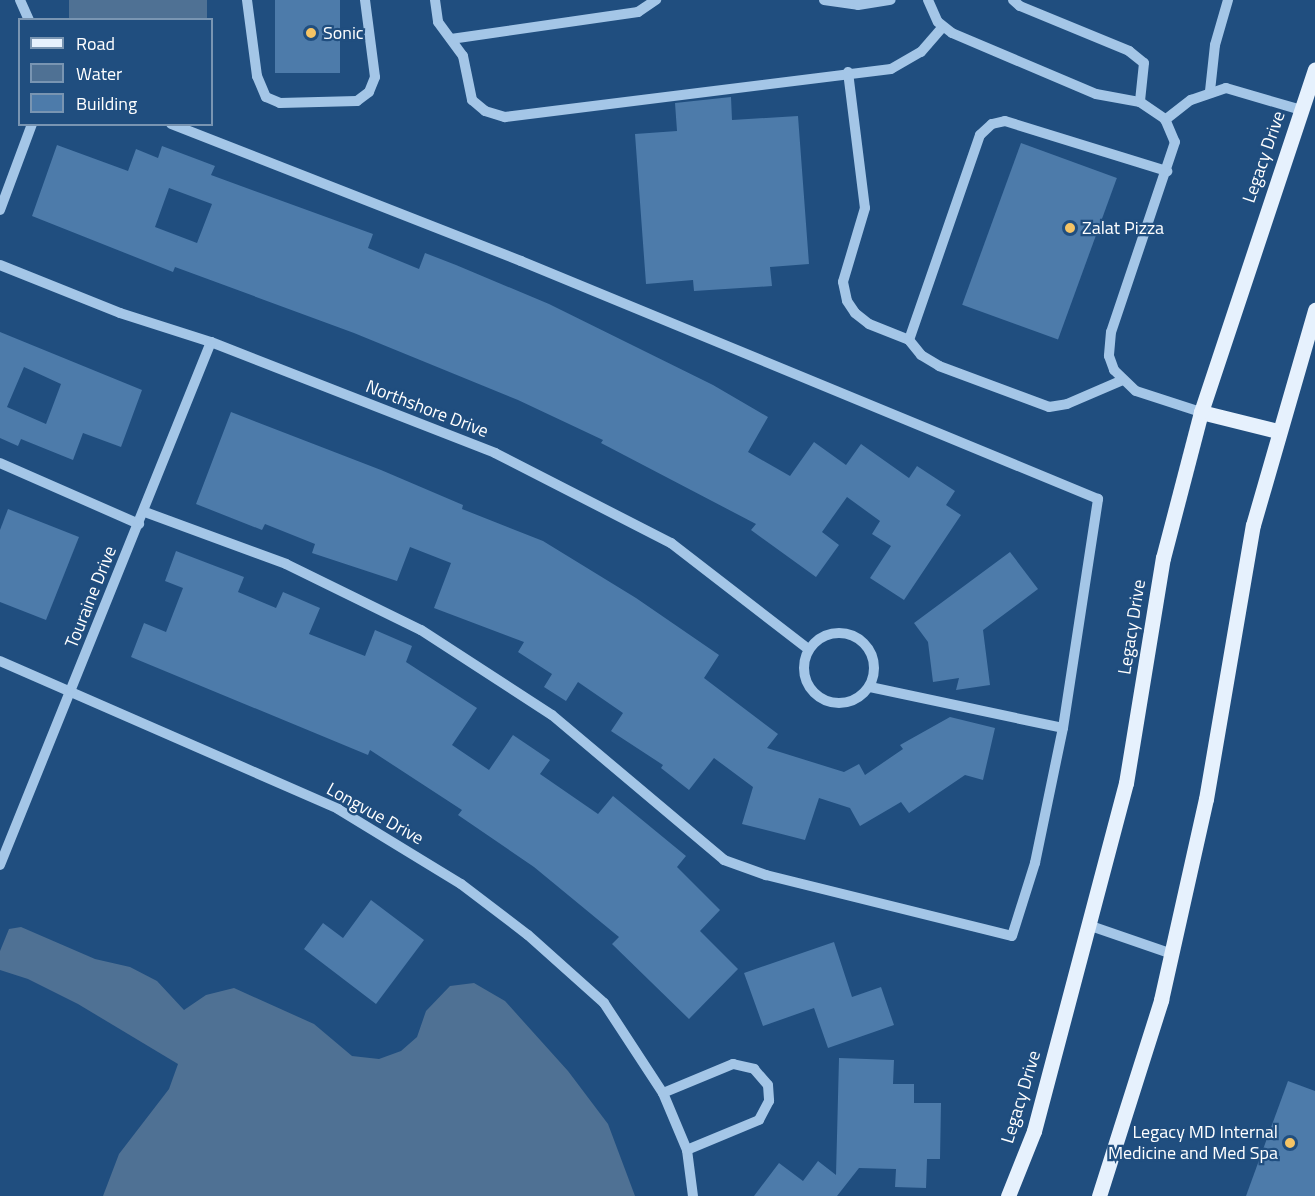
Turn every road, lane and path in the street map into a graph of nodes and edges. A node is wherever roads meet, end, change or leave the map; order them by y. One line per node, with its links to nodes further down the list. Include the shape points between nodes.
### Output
1 (20, 0): 11 (street)
2 (247, 0): 3 (street, via 257,76 266,97 280,104 357,101 369,92 375,77)
3 (365, 0)
4 (435, 0): 13 (street, via 438,22)
5 (656, 0): 13 (street, via 638,12)
6 (824, 0): 7 (street, via 858,5)
7 (891, 0)
8 (928, 0): 12 (street)
9 (1013, 0): 17 (street, via 1129,51 1144,63)
10 (1228, 0): 16 (street, via 1215,45)
11 (28, 18)
12 (943, 27): 15 (street, via 921,52 901,65); 17 (street, via 1096,94)
13 (451, 39): 15 (street, via 463,56 472,100 498,116)
14 (1315, 69): 18 (main road, Legacy Drive)
15 (848, 72): 26 (street, via 865,208 844,274 844,293 862,320)
16 (1210, 91): 18 (street, via 1236,88); 19 (street)
17 (1140, 102): 19 (street)
18 (1301, 110): 29 (main road, Legacy Drive)
19 (1165, 120): 22 (street, via 1175,142)
20 (31, 126): 23 (street)
21 (176, 126): 38 (street, via 521,261 1098,499)
22 (1167, 171): 26 (street, via 1005,121 992,124 980,135); 28 (street, via 1108,344 1114,370)
23 (0, 210)
24 (0, 265): 27 (street, Northshore Drive, via 120,313)
25 (1315, 310): 30 (main road)
26 (909, 340): 28 (street, via 921,355 939,366 1049,407 1067,404)
27 (211, 342): 32 (street, Touraine Drive); 34 (street, Northshore Drive, via 495,453 661,538)
28 (1123, 380): 29 (street, via 1149,398)
29 (1201, 412): 30 (main road); 40 (main road, Legacy Drive, via 1162,558 1126,783)
30 (1278, 431): 41 (main road, via 1253,525 1206,799)
31 (0, 463): 33 (street)
32 (145, 512): 33 (street, Touraine Drive); 38 (street, via 286,564 421,630 552,715 724,860 766,875 1012,936 1035,863)
33 (140, 524): 37 (street, Touraine Drive)
34 (808, 649): 36 (street, via 804,676 820,698 847,703); 36 (street, via 830,633 858,638 874,660)
35 (0, 661): 37 (street, Longvue Drive)
36 (870, 687): 38 (street)
37 (71, 690): 39 (street, Touraine Drive); 42 (street, Longvue Drive, via 338,809 461,884 528,935 604,1003)
38 (1063, 728)
39 (0, 865)
40 (1089, 925): 41 (street); 45 (main road, Legacy Drive, via 1034,1131)
41 (1172, 954): 46 (main road)
42 (663, 1093): 43 (street, Longvue Drive); 43 (street, via 733,1064 754,1069 768,1085 769,1101 759,1120)
43 (687, 1150): 44 (street, Longvue Drive)
44 (693, 1196)
45 (1008, 1196)
46 (1099, 1196)

